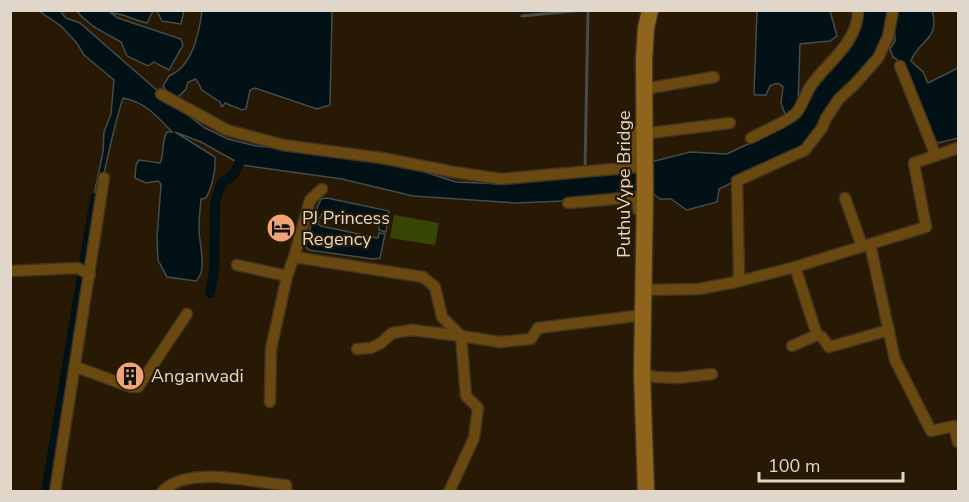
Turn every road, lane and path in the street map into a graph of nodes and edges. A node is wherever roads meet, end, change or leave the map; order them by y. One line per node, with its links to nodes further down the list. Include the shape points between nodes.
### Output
1 (650, 10): 4 (main road, PuthuVype Bridge)
2 (858, 10): 11 (street, via 847,44 814,82 796,112)
3 (892, 10): 27 (street, via 888,37 878,58 838,99 805,150 737,181)
4 (645, 53): 7 (street, via 650,53); 8 (street, via 638,52 636,167 501,179 283,145 227,130); 29 (main road, PuthuVype Bridge)
5 (900, 66): 13 (street)
6 (714, 77): 7 (street)
7 (650, 88): 10 (street)
8 (161, 94)
9 (730, 123): 10 (street)
10 (650, 133): 14 (street)
11 (751, 138)
12 (958, 148): 13 (street)
13 (936, 156): 20 (street, via 914,163 926,226)
14 (650, 162)
15 (104, 178): 25 (street)
16 (322, 189): 21 (street, via 310,200)
17 (650, 198): 28 (street)
18 (845, 198): 20 (street)
19 (568, 203): 29 (street, via 638,197 636,310)
20 (866, 245): 23 (street); 31 (street)
21 (294, 257): 26 (street); 33 (street, via 423,278 435,287 442,317)
22 (237, 265): 26 (street)
23 (795, 267): 27 (street); 32 (street)
24 (10, 271): 25 (street, via 78,268)
25 (90, 275): 36 (street)
26 (287, 276): 39 (street, via 271,349)
27 (736, 282): 28 (street, via 699,289)
28 (648, 290): 29 (street, via 648,308)
29 (643, 312): 33 (street, via 538,328 531,339 500,342); 37 (main road, PuthuVype Bridge)
30 (187, 314): 36 (street, via 138,387)
31 (889, 330): 32 (street, via 829,347); 40 (street, via 895,360 931,431 954,426)
32 (817, 335): 34 (street)
33 (461, 336): 35 (street, via 412,330 392,333 371,348); 44 (street, via 466,396 478,408 474,438)
34 (792, 346)
35 (357, 349)
36 (76, 367): 41 (street)
37 (642, 373): 38 (street, via 656,378); 45 (main road, PuthuVype Bridge)
38 (712, 374)
39 (270, 402)
40 (958, 442)
41 (55, 492)
42 (162, 492): 43 (street, via 177,480 227,476 286,485)
43 (286, 492)
44 (449, 492)
45 (646, 492)

